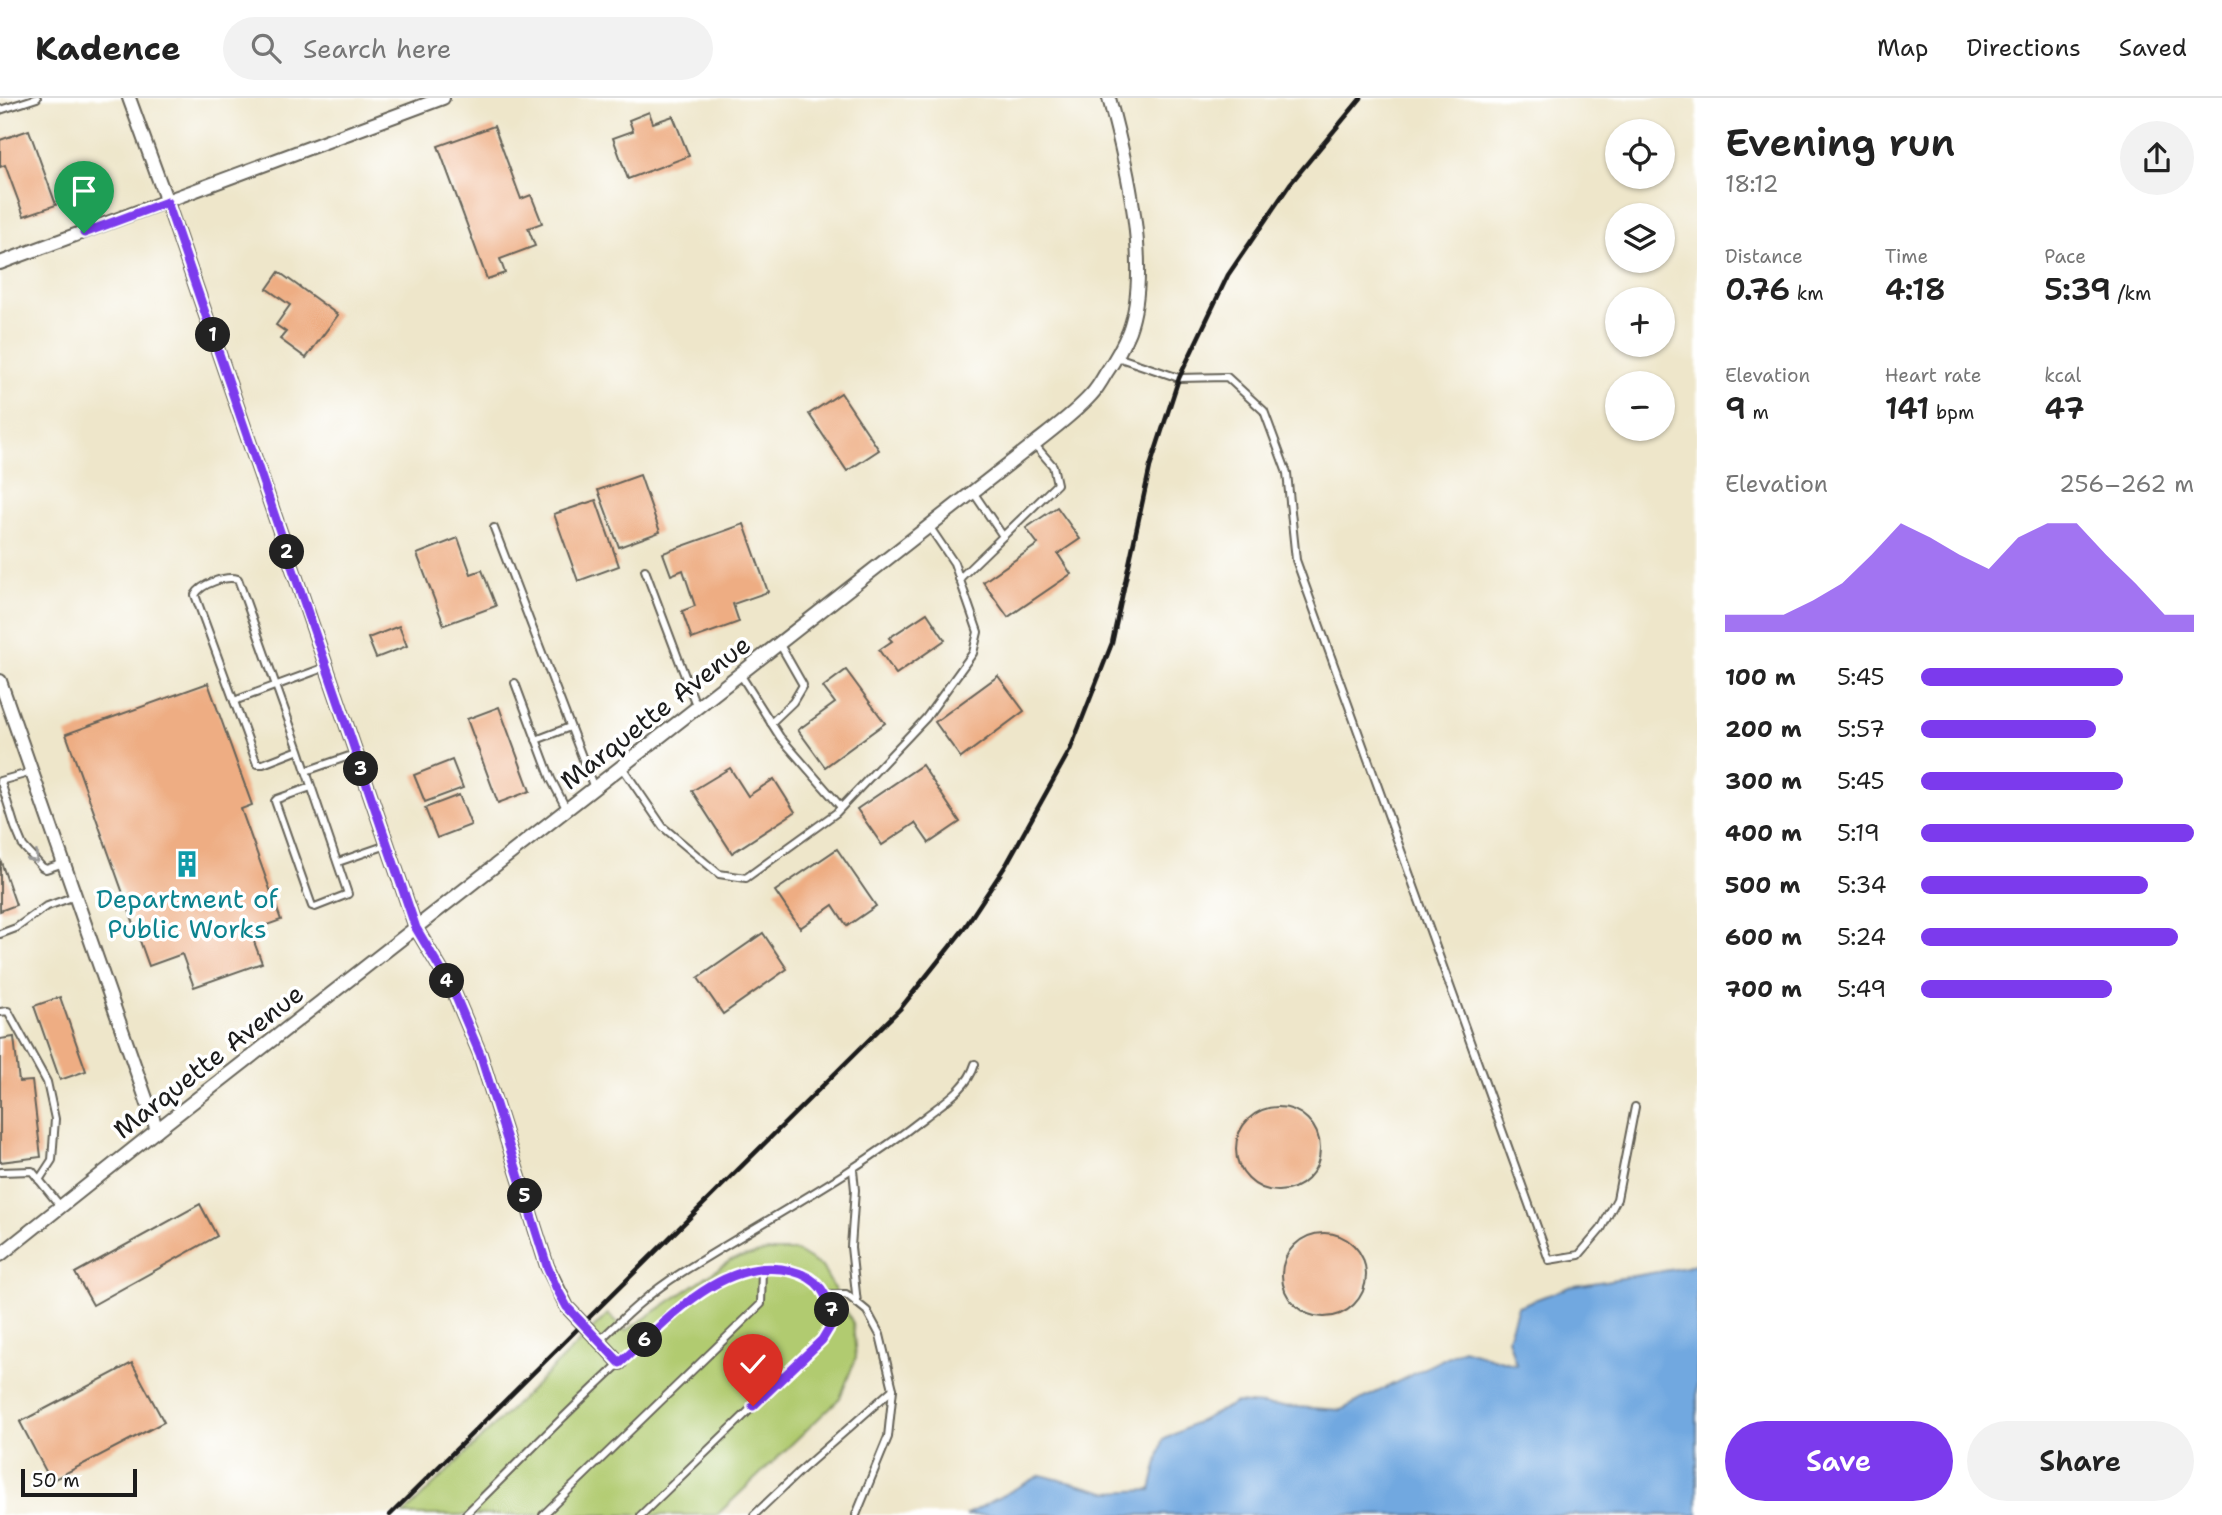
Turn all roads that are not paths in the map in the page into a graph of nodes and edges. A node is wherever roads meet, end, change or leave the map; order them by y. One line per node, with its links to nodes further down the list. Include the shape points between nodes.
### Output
1 (37, 98): 5 (lane)
2 (129, 98): 6 (street)
3 (443, 98): 6 (street)
4 (1109, 98): 8 (street, Marquette Avenue, via 1125,162 1137,262 1130,329)
5 (0, 110)
6 (167, 202): 7 (street); 17 (street)
7 (0, 263)
8 (1117, 357): 9 (street, Marquette Avenue, via 1092,395); 45 (lane, via 1179,378 1227,377 1264,411 1287,473 1296,560 1549,1259 1579,1255 1601,1228 1617,1199)
9 (1034, 444): 10 (street, Marquette Avenue); 13 (lane, via 1053,466 1056,484)
10 (972, 492): 11 (street, Marquette Avenue); 13 (lane)
11 (929, 526): 15 (lane, via 954,563); 16 (street, Marquette Avenue)
12 (494, 528): 25 (lane)
13 (1003, 536): 15 (lane)
14 (645, 570): 23 (lane)
15 (959, 579): 35 (lane, via 978,632 973,653 926,718)
16 (779, 643): 18 (street, Marquette Avenue); 24 (lane, via 803,685)
17 (326, 667): 21 (lane); 28 (street)
18 (740, 674): 23 (street, Marquette Avenue); 24 (lane)
19 (0, 681): 31 (street)
20 (515, 683): 26 (lane)
21 (276, 686): 22 (lane); 22 (lane, via 238,579 231,577 200,588 195,595); 27 (lane)
22 (234, 701): 27 (lane, via 257,764)
23 (697, 708): 29 (street, Marquette Avenue)
24 (771, 723): 35 (lane)
25 (570, 727): 26 (lane); 34 (lane)
26 (536, 740): 36 (lane)
27 (299, 750): 30 (lane)
28 (355, 754): 30 (lane); 37 (street)
29 (621, 767): 34 (street, Marquette Avenue); 35 (lane, via 663,827 719,874 746,878)
30 (306, 771): 33 (lane)
31 (32, 772): 32 (lane); 39 (street)
32 (0, 782): 39 (lane, one-way to 39, via 23,846 46,869)
33 (311, 788): 38 (lane); 38 (lane, via 275,802 312,906 348,894)
34 (594, 789): 36 (street, Marquette Avenue)
35 (841, 807)
36 (567, 810): 41 (street, Marquette Avenue)
37 (387, 845): 38 (lane); 41 (street)
38 (338, 862)
39 (64, 863): 40 (street)
40 (75, 896): 42 (lane, via 45,907); 46 (street)
41 (416, 928): 46 (street, Marquette Avenue); 55 (street, via 453,990 476,1044 556,1287 567,1307)
42 (0, 934)
43 (0, 1012): 49 (lane, via 8,1011 50,1094 55,1119 52,1160)
44 (975, 1064): 47 (lane, via 957,1092)
45 (1635, 1107)
46 (157, 1130): 50 (street, Marquette Avenue)
47 (853, 1170): 54 (lane, via 851,1247); 55 (lane, via 679,1274 641,1301)
48 (0, 1172): 49 (lane, via 32,1171)
49 (39, 1180): 50 (lane)
50 (61, 1207): 51 (street, Marquette Avenue)
51 (0, 1255)
52 (762, 1269): 53 (lane, via 802,1273 820,1284); 56 (lane, via 720,1281 692,1299); 59 (lane, via 761,1304)
53 (825, 1294): 54 (lane, via 846,1294); 60 (lane, via 834,1320 822,1340)
54 (857, 1303): 57 (lane, via 880,1335)
55 (599, 1341): 56 (street)
56 (620, 1363): 58 (lane)
57 (893, 1389): 61 (lane); 62 (lane, via 888,1437)
58 (465, 1515)
59 (543, 1515)
60 (641, 1515)
61 (754, 1515)
62 (856, 1515)

